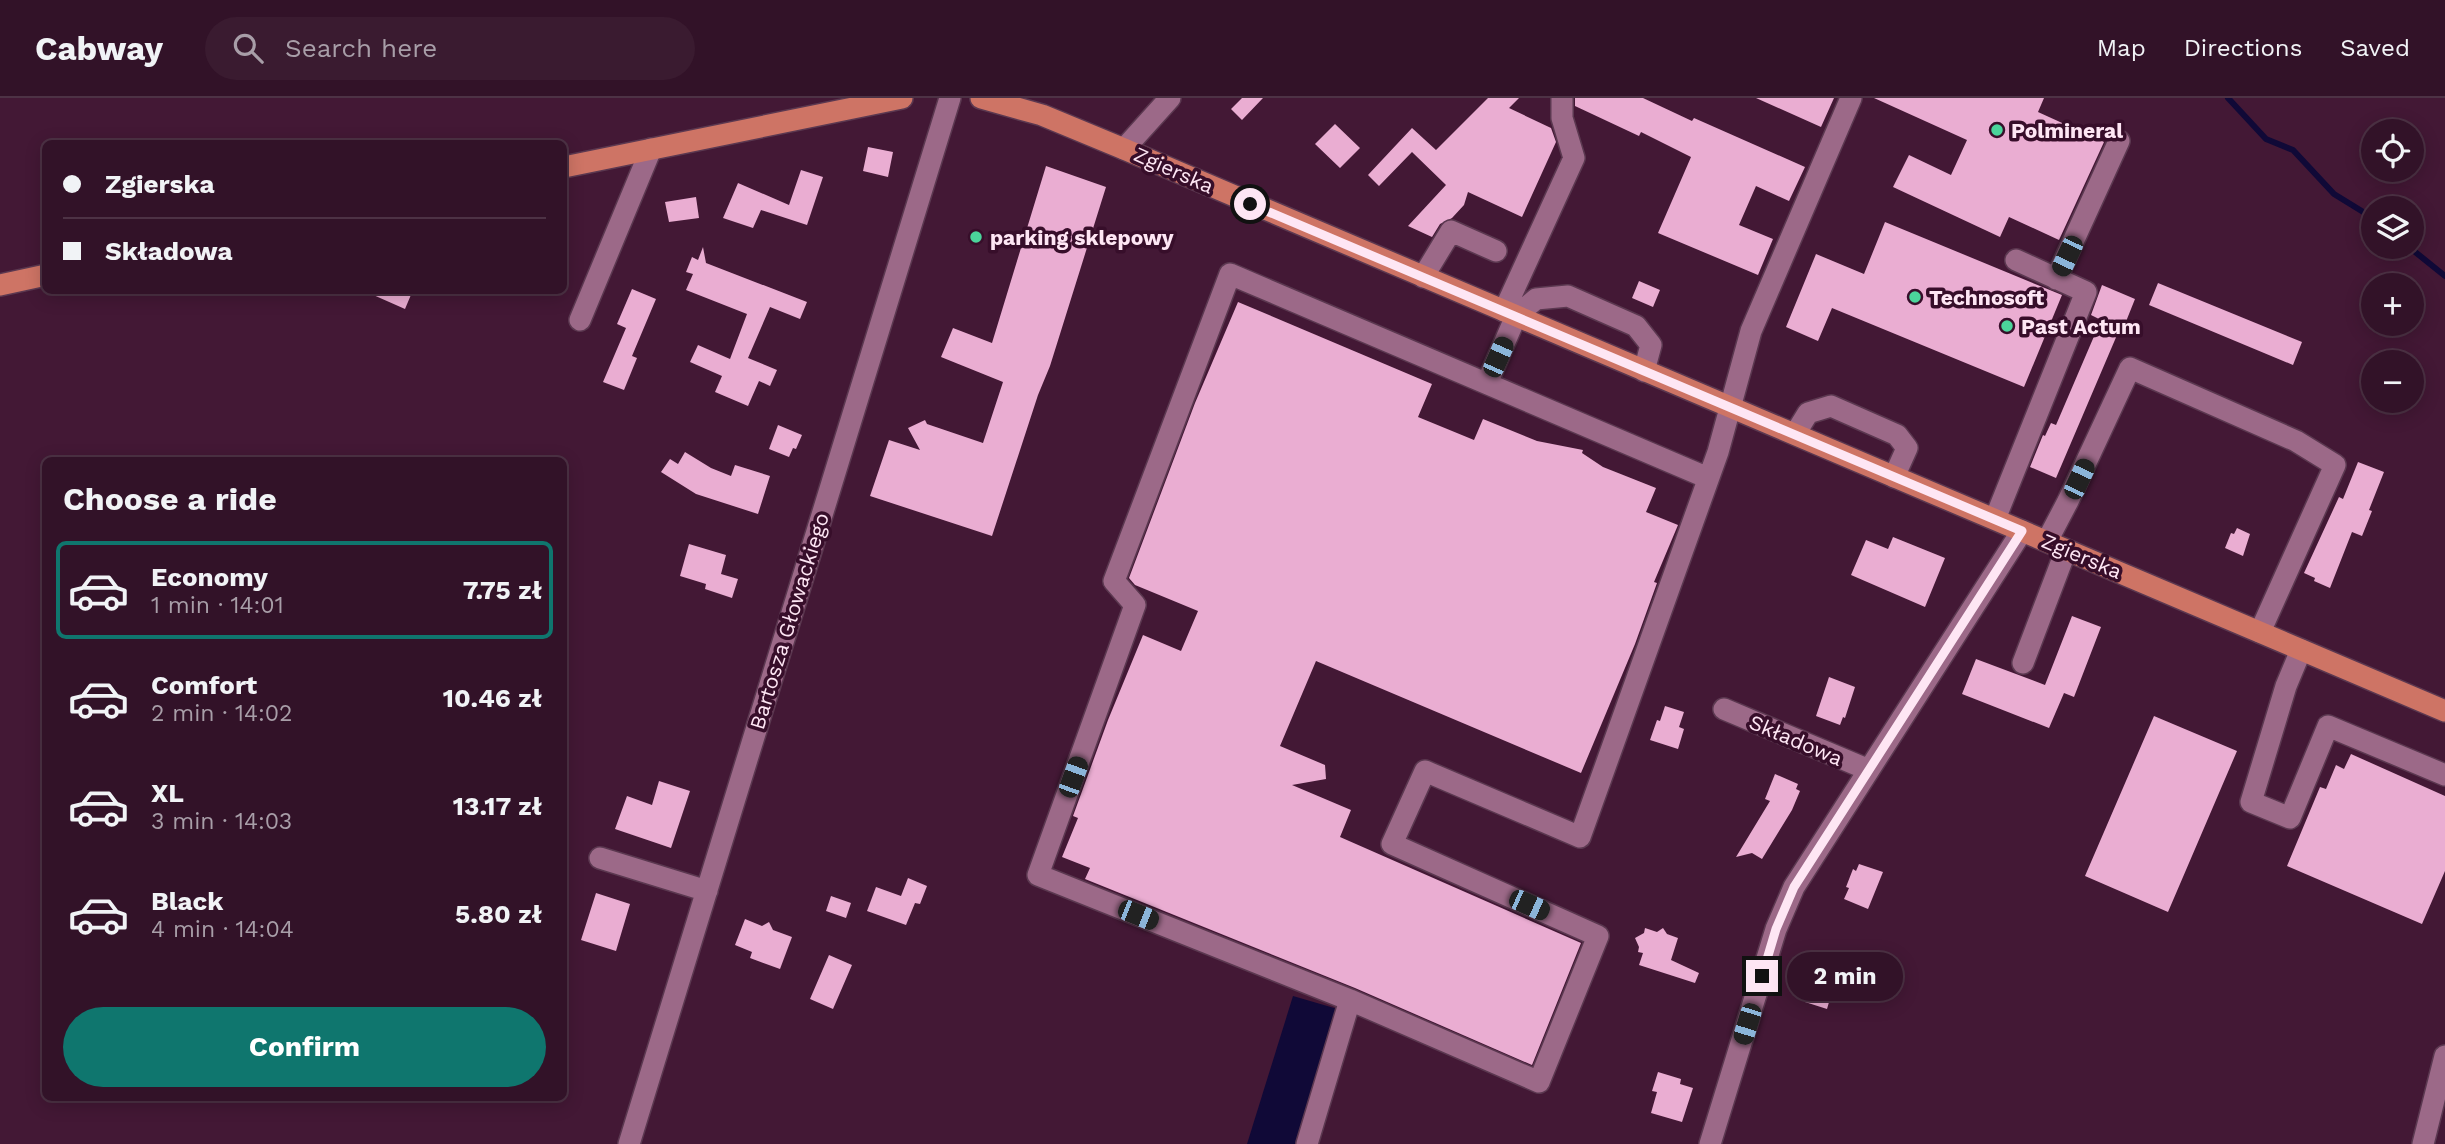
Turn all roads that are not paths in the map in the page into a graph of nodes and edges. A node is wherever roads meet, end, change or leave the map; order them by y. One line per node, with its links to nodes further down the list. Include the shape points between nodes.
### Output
1 (902, 98): 8 (main road)
2 (950, 98): 36 (street, Bartosza Głowackiego)
3 (981, 98): 9 (main road, Zgierska, via 1042,115)
4 (1170, 98): 9 (street)
5 (1562, 98): 17 (street, via 1562,118 1574,158)
6 (1851, 98): 21 (street, via 1751,331)
7 (2119, 141): 15 (street)
8 (651, 149): 10 (main road); 18 (street)
9 (1124, 149): 14 (main road, Zgierska)
10 (567, 166)
11 (1496, 251): 14 (street, via 1451,231)
12 (2016, 260): 15 (street)
13 (42, 276): 16 (main road)
14 (1423, 277): 17 (main road, Zgierska)
15 (2056, 279): 25 (street, via 2086,292)
16 (0, 285)
17 (1510, 314): 19 (main road, Zgierska); 19 (street, via 1536,299 1569,296 1636,326 1651,345); 20 (street)
18 (580, 320)
19 (1644, 371): 21 (main road, Zgierska)
20 (1487, 383): 24 (street); 37 (street, via 1230,274 1114,581 1135,605 1038,875)
21 (1729, 406): 22 (main road, Zgierska); 24 (street)
22 (1795, 434): 23 (main road, Zgierska); 23 (street, via 1808,413 1831,406 1897,435 1907,448)
23 (1894, 477): 25 (main road, Zgierska)
24 (1708, 478): 37 (street, via 1580,837 1425,771 1392,844 1598,936 1539,1082)
25 (1995, 519): 26 (main road, Zgierska)
26 (2022, 531): 27 (main road, Zgierska); 33 (street, Składowa)
27 (2056, 546): 28 (main road, Zgierska); 28 (street, via 2068,501 2130,369 2143,374 2296,441 2335,465); 30 (street)
28 (2260, 632): 29 (main road, Zgierska)
29 (2301, 650): 32 (main road, Zgierska); 34 (street, via 2251,802 2290,818 2328,726)
30 (2023, 663)
31 (1724, 709): 33 (street, Składowa)
32 (2445, 712)
33 (1869, 770): 41 (street, Składowa, via 1794,887 1776,929)
34 (2445, 775)
35 (600, 858): 36 (street)
36 (707, 891): 39 (street, Bartosza Głowackiego)
37 (1350, 1000): 40 (street)
38 (2445, 1056): 42 (street)
39 (629, 1144)
40 (1307, 1144)
41 (1710, 1144)
42 (2423, 1144)

